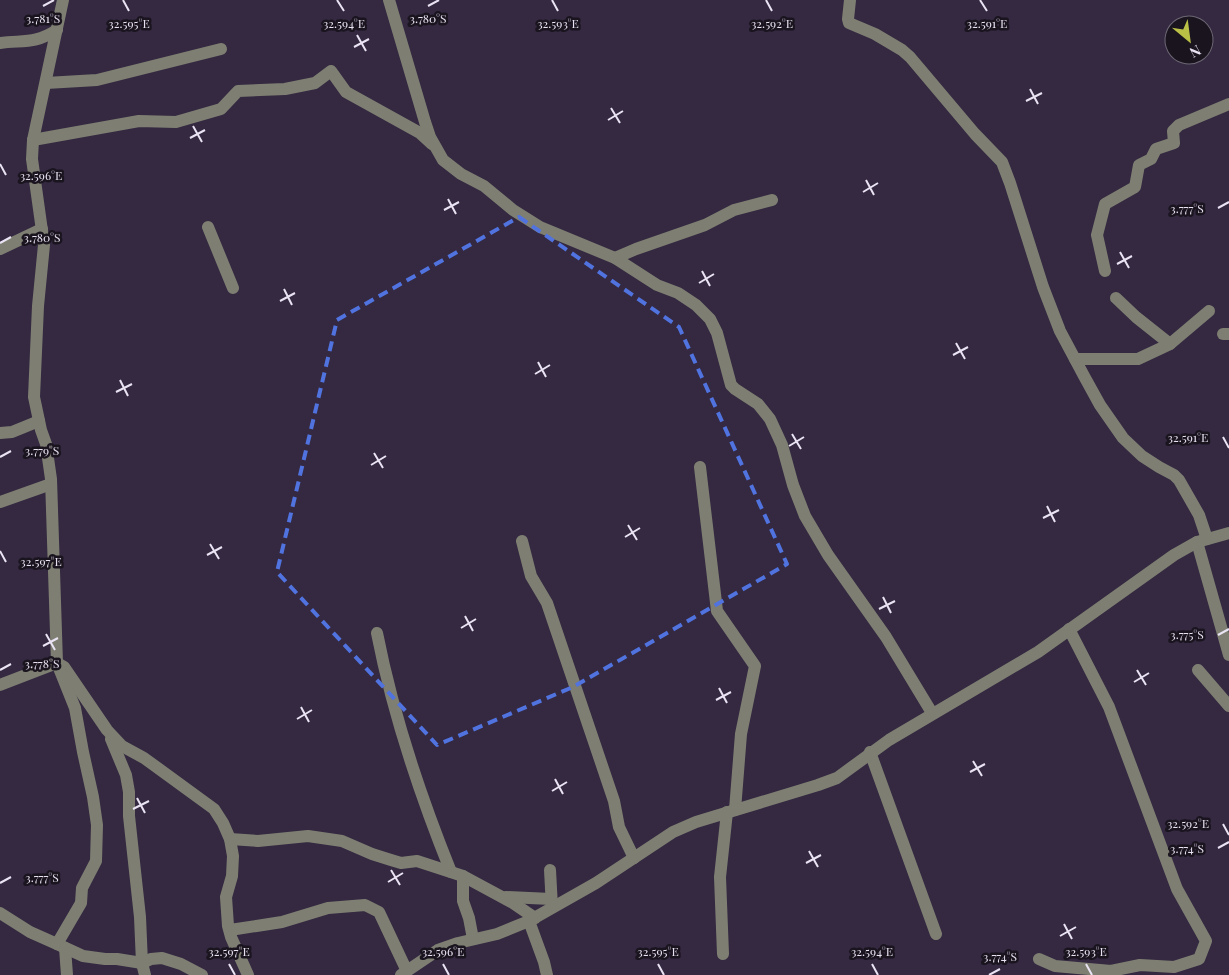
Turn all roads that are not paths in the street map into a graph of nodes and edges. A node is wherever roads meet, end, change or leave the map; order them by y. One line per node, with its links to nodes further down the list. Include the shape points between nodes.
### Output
1 (63, 0): 4 (street)
2 (390, 0): 10 (street, via 425,122)
3 (850, 0): 21 (street, via 850,23 876,34 910,57 1002,162 1043,287)
4 (57, 30): 5 (street, via 34,41); 7 (street)
5 (0, 43)
6 (221, 49): 7 (street, via 97,80)
7 (46, 83): 9 (street)
8 (1229, 104): 16 (street, via 1179,125 1174,131 1174,142 1156,149 1151,160 1138,166 1135,186 1104,204 1097,235)
9 (33, 140): 10 (street, via 139,121 176,122 221,109 238,92 315,83 331,71 346,92 420,133); 13 (street, via 32,159)
10 (436, 148): 15 (street, via 461,174 484,186 540,227)
11 (772, 200): 15 (street, via 734,210 705,225)
12 (208, 227): 17 (street)
13 (42, 229): 14 (street); 22 (street, via 44,245 33,384)
14 (0, 249)
15 (615, 258): 37 (street, via 657,286 678,293 710,319 722,347 731,385 758,404 770,419 805,516 828,555 886,637)
16 (1105, 271)
17 (233, 288)
18 (1116, 298): 20 (street)
19 (1209, 311): 20 (street)
20 (1170, 344): 21 (street, via 1138,359)
21 (1075, 359): 29 (street, via 1100,405 1123,438 1142,456 1179,480 1199,515)
22 (39, 421): 23 (street); 25 (street, via 46,444)
23 (0, 434)
24 (700, 467): 40 (street, via 716,611 755,666 741,734)
25 (51, 484): 26 (street); 33 (street)
26 (0, 502)
27 (1229, 533): 29 (street)
28 (522, 541): 42 (street, via 531,576 547,603 620,827)
29 (1202, 541): 30 (street, via 1174,555); 32 (street)
30 (1069, 629): 37 (street, via 1038,652); 54 (street, via 1109,707 1177,889 1206,942 1199,959 1174,967 1140,965 1111,971 1056,966)
31 (377, 633): 44 (street, via 386,679 430,820)
32 (1229, 655)
33 (57, 663): 35 (street); 38 (street, via 64,666); 52 (street, via 75,708 97,825 96,861 82,888 81,904)
34 (1198, 670): 36 (street)
35 (0, 685)
36 (1229, 706)
37 (932, 713): 39 (street)
38 (107, 730): 41 (street, via 122,746 144,758 214,809); 55 (street, via 120,759 129,792)
39 (870, 752): 40 (street, via 836,778); 50 (street)
40 (731, 811): 42 (street, via 673,832); 53 (street, via 720,877)
41 (230, 838): 44 (street, via 258,842 308,836 342,841 401,863 417,861); 49 (street, via 233,865 226,897)
42 (634, 858): 46 (street)
43 (550, 870): 46 (street)
44 (457, 874): 45 (street); 51 (street)
45 (502, 897): 46 (street); 48 (street)
46 (552, 904): 48 (street)
47 (0, 912): 52 (street, via 30,932)
48 (532, 920): 51 (street, via 497,934); 60 (street)
49 (230, 930): 56 (street, via 282,922 328,908 366,905 379,912); 59 (street)
50 (936, 934)
51 (473, 939): 56 (street, via 438,950)
52 (61, 946): 55 (street, via 83,956 117,958); 57 (street)
53 (723, 954)
54 (1039, 959)
55 (144, 969): 58 (street, via 151,959 162,958)
56 (403, 971)
57 (67, 975)
58 (202, 975)
59 (248, 975)
60 (547, 975)

